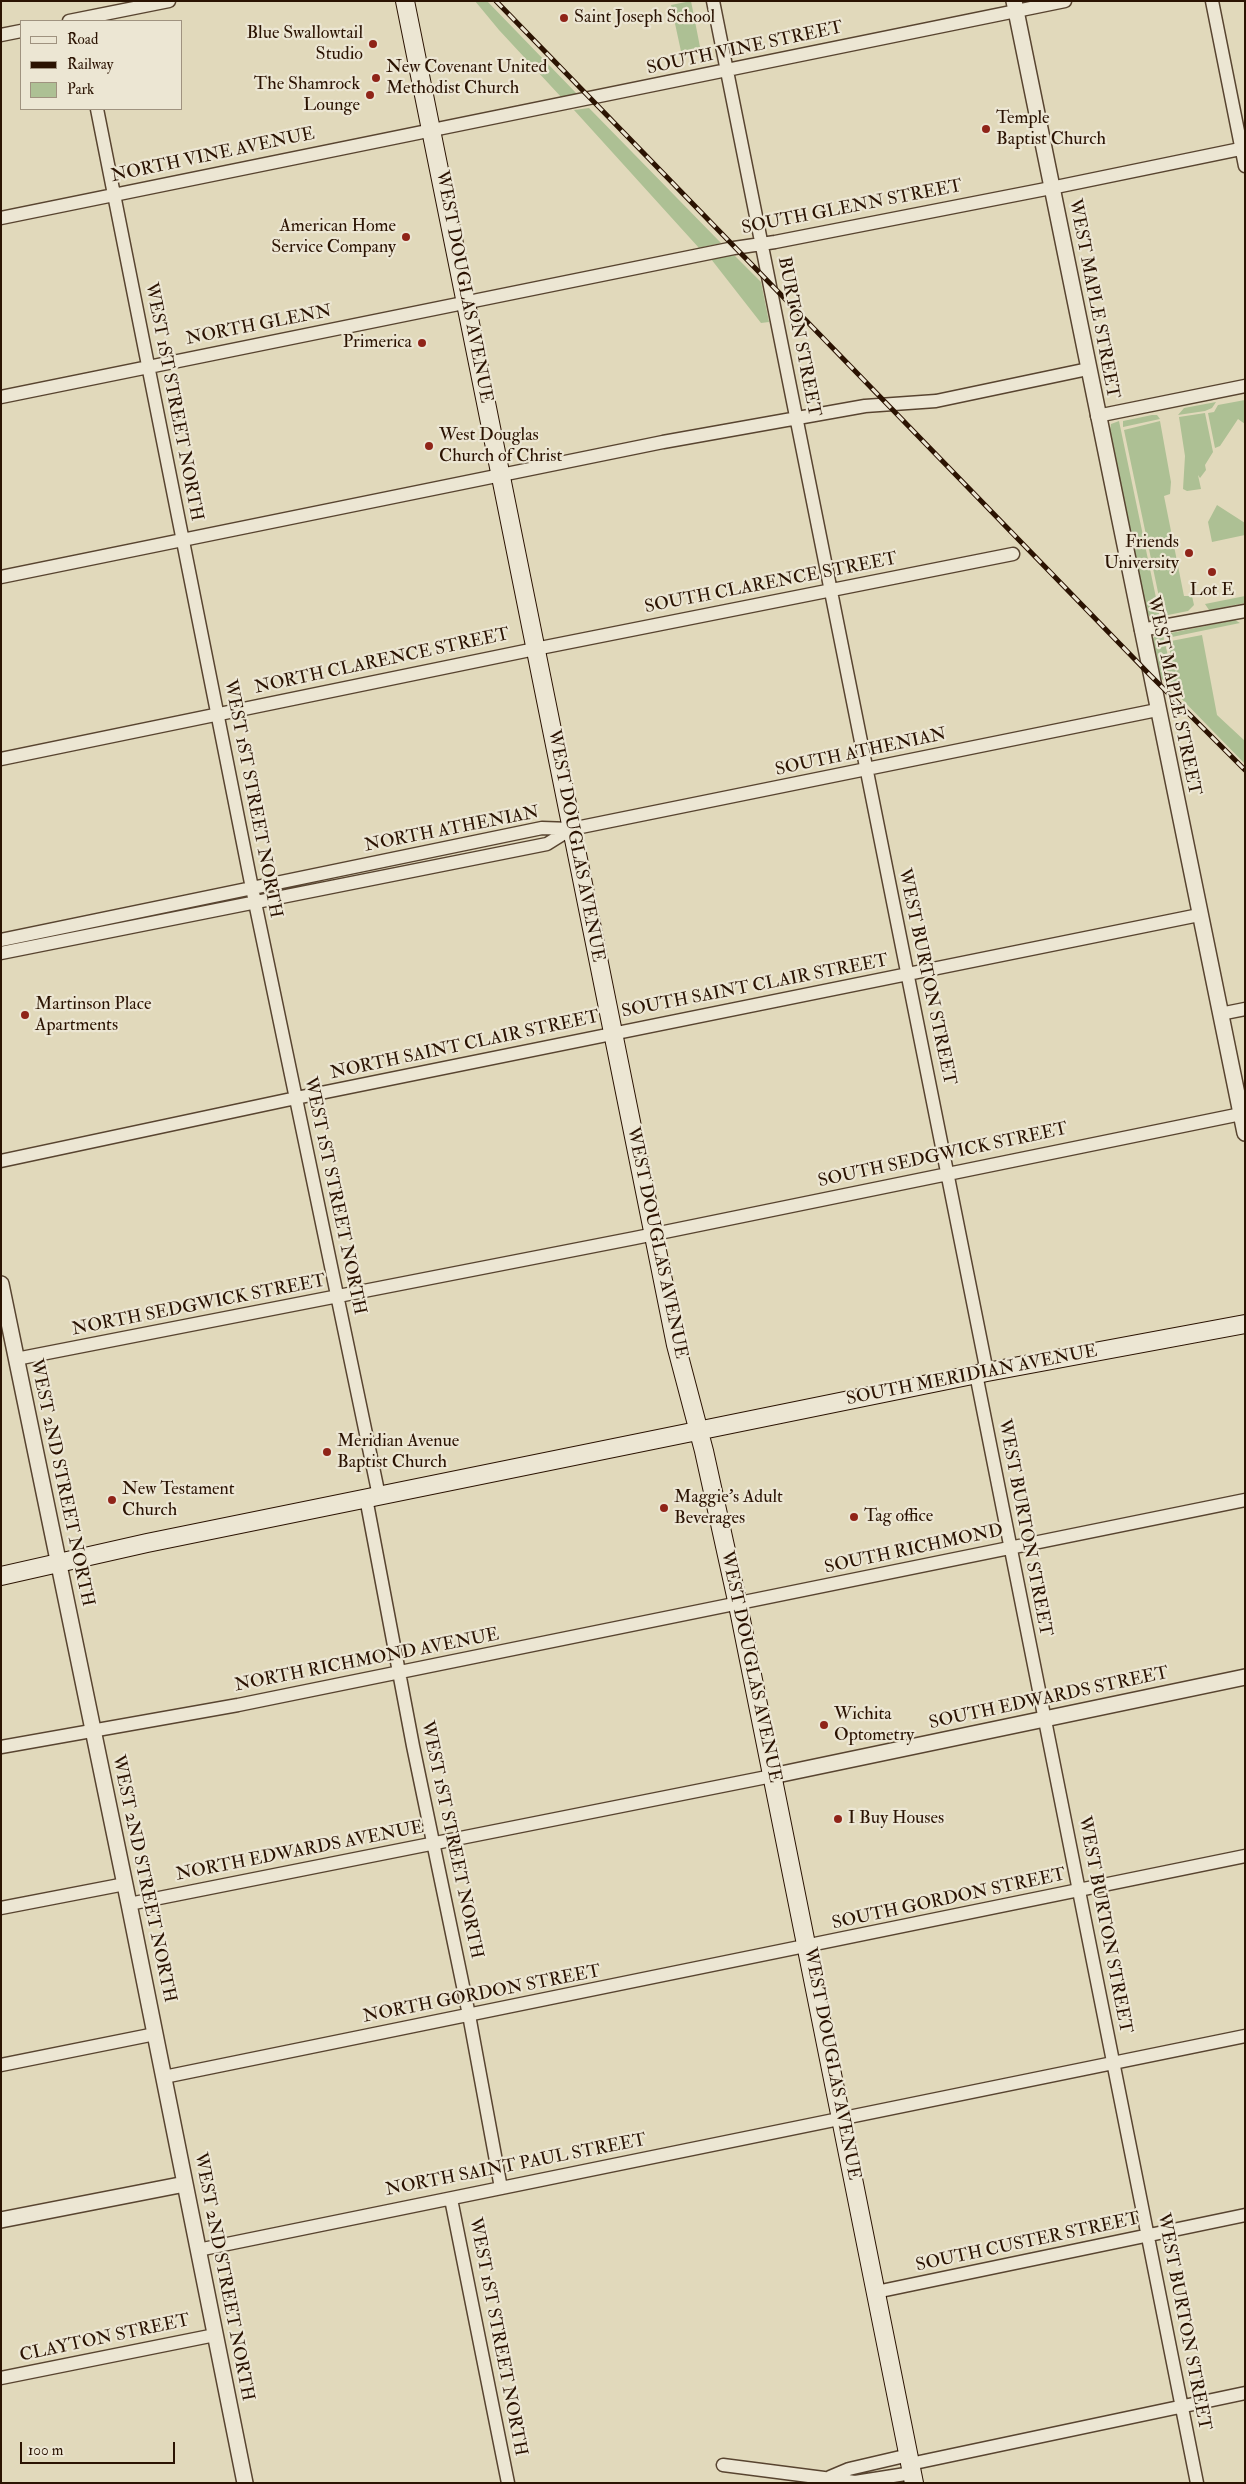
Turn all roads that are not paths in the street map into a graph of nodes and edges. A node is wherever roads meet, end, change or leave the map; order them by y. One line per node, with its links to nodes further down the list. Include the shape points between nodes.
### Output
1 (170, 1): 7 (street)
2 (406, 1): 12 (main road, WEST DOUGLAS AVENUE)
3 (713, 1): 10 (street, BURTON STREET)
4 (1065, 1): 6 (street, SOUTH VINE STREET)
5 (1212, 1): 13 (street)
6 (1014, 6): 10 (street, SOUTH VINE STREET); 15 (street, WEST MAPLE STREET)
7 (81, 20)
8 (20, 31): 9 (street)
9 (1, 35)
10 (727, 71): 12 (street, SOUTH VINE STREET); 18 (street, BURTON STREET)
11 (97, 110): 16 (street, WEST 1ST STREET NORTH)
12 (431, 129): 16 (street, NORTH VINE AVENUE); 19 (main road, WEST DOUGLAS AVENUE)
13 (1243, 148): 14 (street); 15 (street, SOUTH GLENN STREET)
14 (1245, 166)
15 (1051, 188): 18 (street, SOUTH GLENN STREET); 21 (street, WEST MAPLE STREET)
16 (114, 194): 17 (street, NORTH VINE AVENUE); 20 (street, WEST 1ST STREET NORTH)
17 (1, 218)
18 (762, 244): 19 (street, SOUTH GLENN STREET); 25 (street, BURTON STREET)
19 (466, 303): 20 (street, NORTH GLENN); 26 (main road, WEST DOUGLAS AVENUE)
20 (148, 366): 23 (street, NORTH GLENN); 27 (street, WEST 1ST STREET NORTH)
21 (1088, 369): 24 (street, WEST MAPLE STREET); 25 (street, via 936,400 865,406)
22 (1245, 386): 24 (street)
23 (1, 397)
24 (1097, 416): 32 (street, WEST MAPLE STREET)
25 (796, 418): 26 (street); 30 (street, BURTON STREET)
26 (500, 476): 27 (street); 33 (main road, WEST DOUGLAS AVENUE)
27 (182, 540): 29 (street); 35 (street, WEST 1ST STREET NORTH)
28 (1013, 554): 30 (street, SOUTH CLARENCE STREET)
29 (1, 577)
30 (830, 591): 33 (street, SOUTH CLARENCE STREET); 37 (street, WEST BURTON STREET)
31 (1245, 610): 32 (street)
32 (1141, 630): 34 (street, WEST MAPLE STREET)
33 (535, 649): 35 (street, NORTH CLARENCE STREET); 38 (main road, WEST DOUGLAS AVENUE)
34 (1157, 710): 37 (street, SOUTH ATHENIAN); 41 (street, WEST MAPLE STREET)
35 (217, 714): 36 (street, NORTH CLARENCE STREET); 39 (street, WEST 1ST STREET NORTH)
36 (1, 759)
37 (866, 771): 38 (street, SOUTH ATHENIAN); 44 (street, WEST BURTON STREET)
38 (572, 829): 39 (street, NORTH ATHENIAN, via 542,828); 40 (street, NORTH ATHENIAN, via 547,844); 47 (main road, WEST DOUGLAS AVENUE)
39 (252, 888): 40 (street, WEST 1ST STREET NORTH); 42 (street, NORTH ATHENIAN)
40 (255, 903): 43 (street, NORTH ATHENIAN); 48 (street, WEST 1ST STREET NORTH)
41 (1199, 915): 44 (street, SOUTH SAINT CLAIR STREET); 46 (street, WEST MAPLE STREET)
42 (1, 940)
43 (1, 953)
44 (907, 974): 47 (street, SOUTH SAINT CLAIR STREET); 52 (street, WEST BURTON STREET)
45 (1245, 1009): 46 (street)
46 (1220, 1014): 49 (street, WEST MAPLE STREET)
47 (613, 1034): 48 (street, NORTH SAINT CLAIR STREET); 53 (main road, WEST DOUGLAS AVENUE)
48 (296, 1098): 51 (street, NORTH SAINT CLAIR STREET); 55 (street, WEST 1ST STREET NORTH)
49 (1240, 1114): 50 (street, WEST MAPLE STREET); 52 (street, SOUTH SEDGWICK STREET)
50 (1245, 1133)
51 (1, 1160)
52 (949, 1173): 53 (street, SOUTH SEDGWICK STREET); 58 (street, WEST BURTON STREET)
53 (653, 1234): 55 (street, NORTH SEDGWICK STREET); 59 (main road, WEST DOUGLAS AVENUE, via 676,1345)
54 (1, 1284): 57 (street, WEST 2ND STREET NORTH)
55 (336, 1297): 57 (street, NORTH SEDGWICK STREET); 60 (street, WEST 1ST STREET NORTH)
56 (1245, 1324): 58 (main road, SOUTH MERIDIAN AVENUE)
57 (16, 1359): 63 (street, WEST 2ND STREET NORTH)
58 (982, 1373): 59 (main road, SOUTH MERIDIAN AVENUE); 62 (street, WEST BURTON STREET)
59 (699, 1432): 60 (main road, SOUTH MERIDIAN AVENUE); 65 (main road, WEST DOUGLAS AVENUE)
60 (372, 1497): 63 (main road, SOUTH MERIDIAN AVENUE); 66 (street, WEST 1ST STREET NORTH)
61 (1245, 1500): 62 (street, SOUTH RICHMOND)
62 (1011, 1548): 65 (street, SOUTH RICHMOND); 68 (street, WEST BURTON STREET)
63 (58, 1563): 64 (main road, SOUTH MERIDIAN AVENUE); 69 (street, WEST 2ND STREET NORTH)
64 (1, 1576)
65 (738, 1605): 66 (street, NORTH RICHMOND AVENUE); 71 (main road, WEST DOUGLAS AVENUE)
66 (399, 1672): 69 (street, NORTH RICHMOND AVENUE); 72 (street, WEST 1ST STREET NORTH)
67 (1245, 1677): 68 (street, SOUTH EDWARDS STREET)
68 (1044, 1720): 71 (street, SOUTH EDWARDS STREET); 75 (street, WEST BURTON STREET)
69 (93, 1730): 70 (street, NORTH RICHMOND AVENUE); 74 (street, WEST 2ND STREET NORTH)
70 (1, 1747)
71 (772, 1776): 72 (street, NORTH EDWARDS AVENUE); 78 (main road, WEST DOUGLAS AVENUE)
72 (434, 1844): 76 (street, NORTH EDWARDS AVENUE); 79 (street, WEST 1ST STREET NORTH)
73 (1245, 1856): 75 (street, SOUTH GORDON STREET)
74 (125, 1884): 76 (street, WEST 2ND STREET NORTH); 77 (street)
75 (1080, 1890): 78 (street, SOUTH GORDON STREET); 82 (street, WEST BURTON STREET)
76 (129, 1904): 80 (street, WEST 2ND STREET NORTH)
77 (1, 1908)
78 (807, 1947): 79 (street, NORTH GORDON STREET); 85 (main road, WEST DOUGLAS AVENUE)
79 (469, 2015): 84 (street, NORTH GORDON STREET); 87 (street, WEST 1ST STREET NORTH)
80 (155, 2034): 83 (street); 84 (street, WEST 2ND STREET NORTH)
81 (1245, 2036): 82 (street, NORTH SAINT PAUL STREET)
82 (1114, 2063): 85 (street, NORTH SAINT PAUL STREET); 91 (street, WEST BURTON STREET)
83 (1, 2065)
84 (164, 2077): 86 (street, WEST 2ND STREET NORTH)
85 (842, 2120): 87 (street, NORTH SAINT PAUL STREET); 93 (main road, WEST DOUGLAS AVENUE)
86 (185, 2184): 90 (street); 92 (street, WEST 2ND STREET NORTH)
87 (501, 2188): 88 (street, NORTH SAINT PAUL STREET)
88 (451, 2199): 92 (street, NORTH SAINT PAUL STREET); 102 (street, WEST 1ST STREET NORTH)
89 (1245, 2215): 91 (street, SOUTH CUSTER STREET)
90 (1, 2220)
91 (1148, 2235): 93 (street, SOUTH CUSTER STREET); 97 (street, WEST BURTON STREET)
92 (198, 2250): 94 (street, WEST 2ND STREET NORTH)
93 (876, 2292): 99 (main road, WEST DOUGLAS AVENUE)
94 (215, 2335): 95 (street, CLAYTON STREET); 101 (street, WEST 2ND STREET NORTH)
95 (1, 2378)
96 (1245, 2393): 97 (street)
97 (1181, 2406): 99 (street); 103 (street, WEST BURTON STREET)
98 (724, 2465): 100 (street)
99 (911, 2468): 100 (street, via 854,2482); 100 (street, via 849,2469)
100 (830, 2478)
101 (245, 2483)
102 (508, 2483)
103 (1197, 2483)

